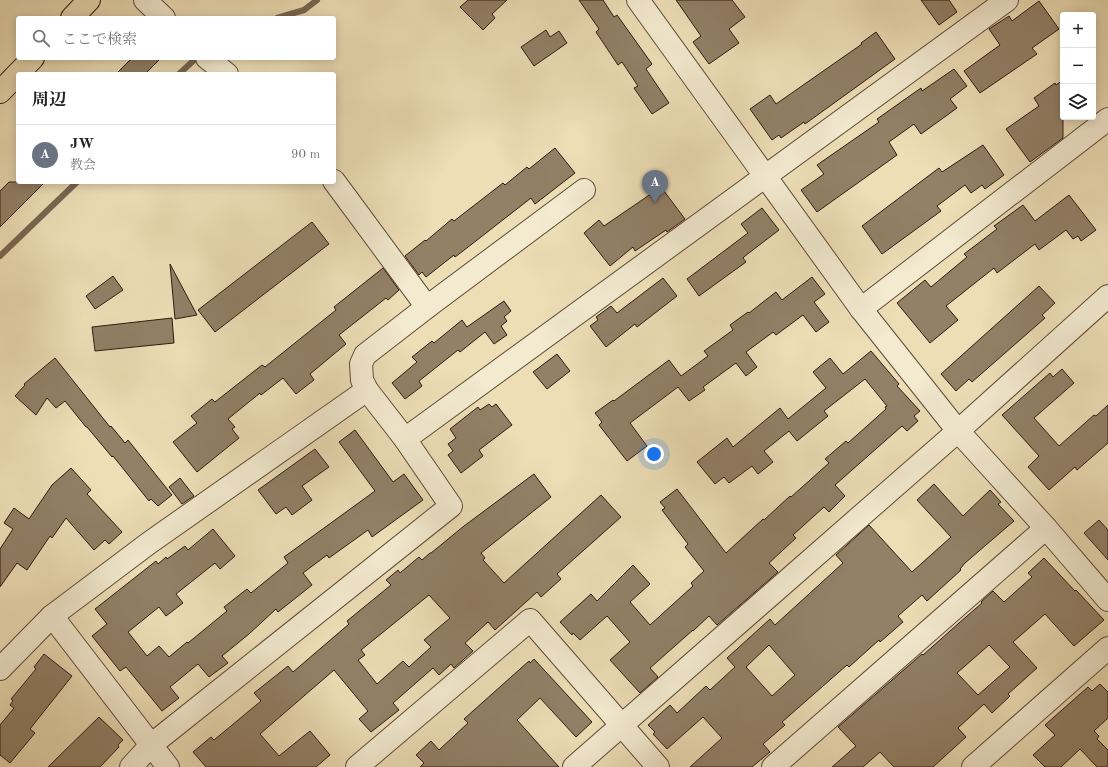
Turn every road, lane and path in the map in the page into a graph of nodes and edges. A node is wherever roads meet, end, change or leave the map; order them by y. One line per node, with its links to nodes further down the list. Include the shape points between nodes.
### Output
1 (89, 0): 5 (main road)
2 (145, 0): 6 (street)
3 (638, 0): 14 (street)
4 (1007, 0): 14 (street)
5 (74, 16)
6 (162, 16)
7 (31, 60): 9 (main road)
8 (210, 60): 10 (street)
9 (19, 72)
10 (224, 72)
11 (16, 76): 12 (main road)
12 (0, 92)
13 (1108, 119): 19 (street)
14 (765, 176): 19 (street); 22 (street)
15 (336, 184): 18 (street)
16 (584, 190): 18 (street)
17 (1108, 296): 21 (street)
18 (427, 306): 20 (street, via 365,355 362,380)
19 (861, 309): 21 (street)
20 (367, 390): 22 (street); 25 (street, via 149,543)
21 (958, 431): 23 (street); 28 (street)
22 (405, 439): 29 (street, via 451,506)
23 (1046, 528): 24 (street); 35 (street)
24 (1108, 600)
25 (52, 616): 27 (street); 29 (street)
26 (1108, 648): 36 (street)
27 (0, 669)
28 (622, 725): 32 (street, via 530,620); 33 (street); 34 (street)
29 (151, 746): 30 (street); 31 (street)
30 (131, 767)
31 (168, 767)
32 (358, 767)
33 (574, 767)
34 (658, 767)
35 (773, 767)
36 (973, 767)

